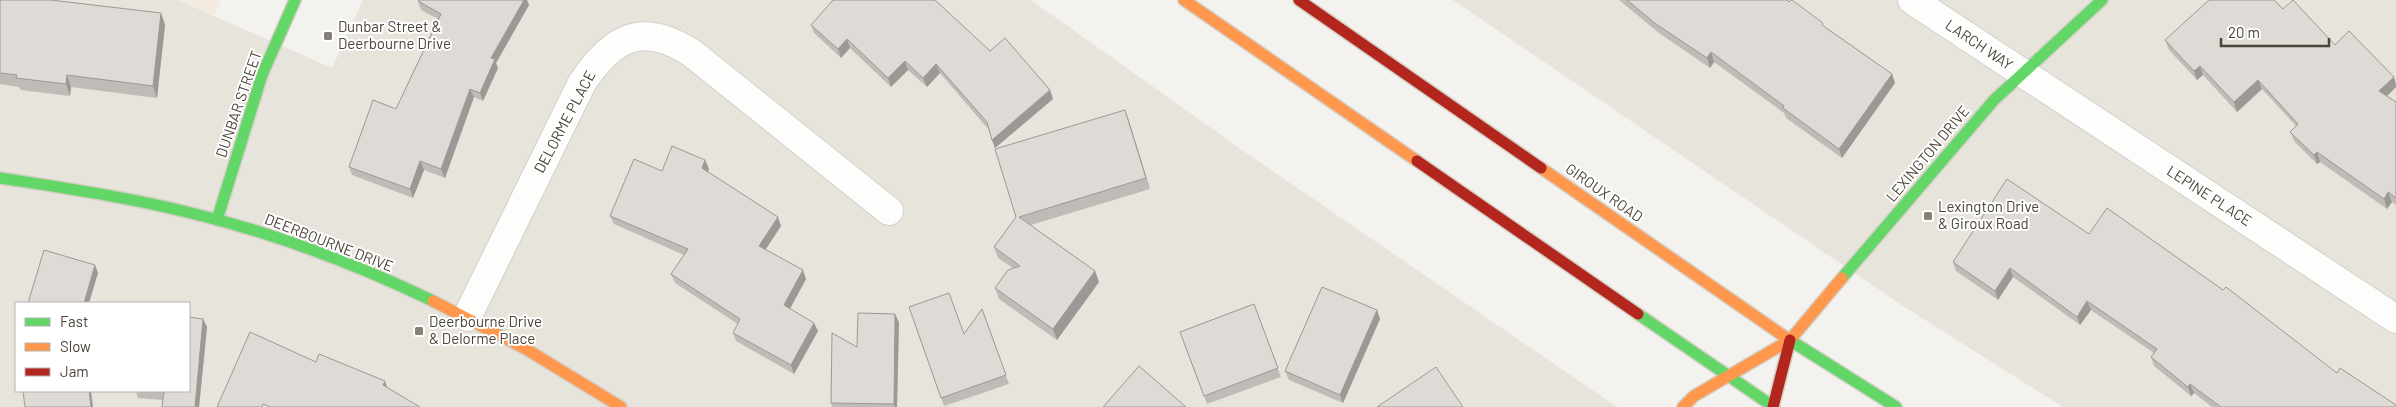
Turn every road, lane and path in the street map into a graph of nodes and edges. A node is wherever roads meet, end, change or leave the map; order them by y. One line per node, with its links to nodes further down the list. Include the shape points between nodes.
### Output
1 (295, 0): 9 (street, DUNBAR STREET, via 262,75)
2 (1184, 0): 13 (street)
3 (1299, 0): 12 (street, GIROUX ROAD)
4 (1912, 0): 6 (street, LARCH WAY)
5 (2102, 0): 6 (street, LEXINGTON DRIVE)
6 (2021, 73): 11 (street, LEPINE PLACE); 12 (street, LEXINGTON DRIVE, via 1994,100)
7 (0, 178): 9 (street, DEERBOURNE DRIVE, via 116,197)
8 (889, 211): 10 (street, DELORME PLACE, via 693,54 659,37 632,36 603,56 582,83)
9 (217, 220): 10 (street, DEERBOURNE DRIVE, via 328,256)
10 (467, 318): 14 (street, DEERBOURNE DRIVE, via 537,354)
11 (2396, 319)
12 (1790, 340): 13 (street); 16 (street); 17 (street, GIROUX ROAD)
13 (1727, 376): 15 (street, via 1694,396); 16 (street)
14 (620, 407)
15 (1683, 407)
16 (1774, 407)
17 (1896, 407)

